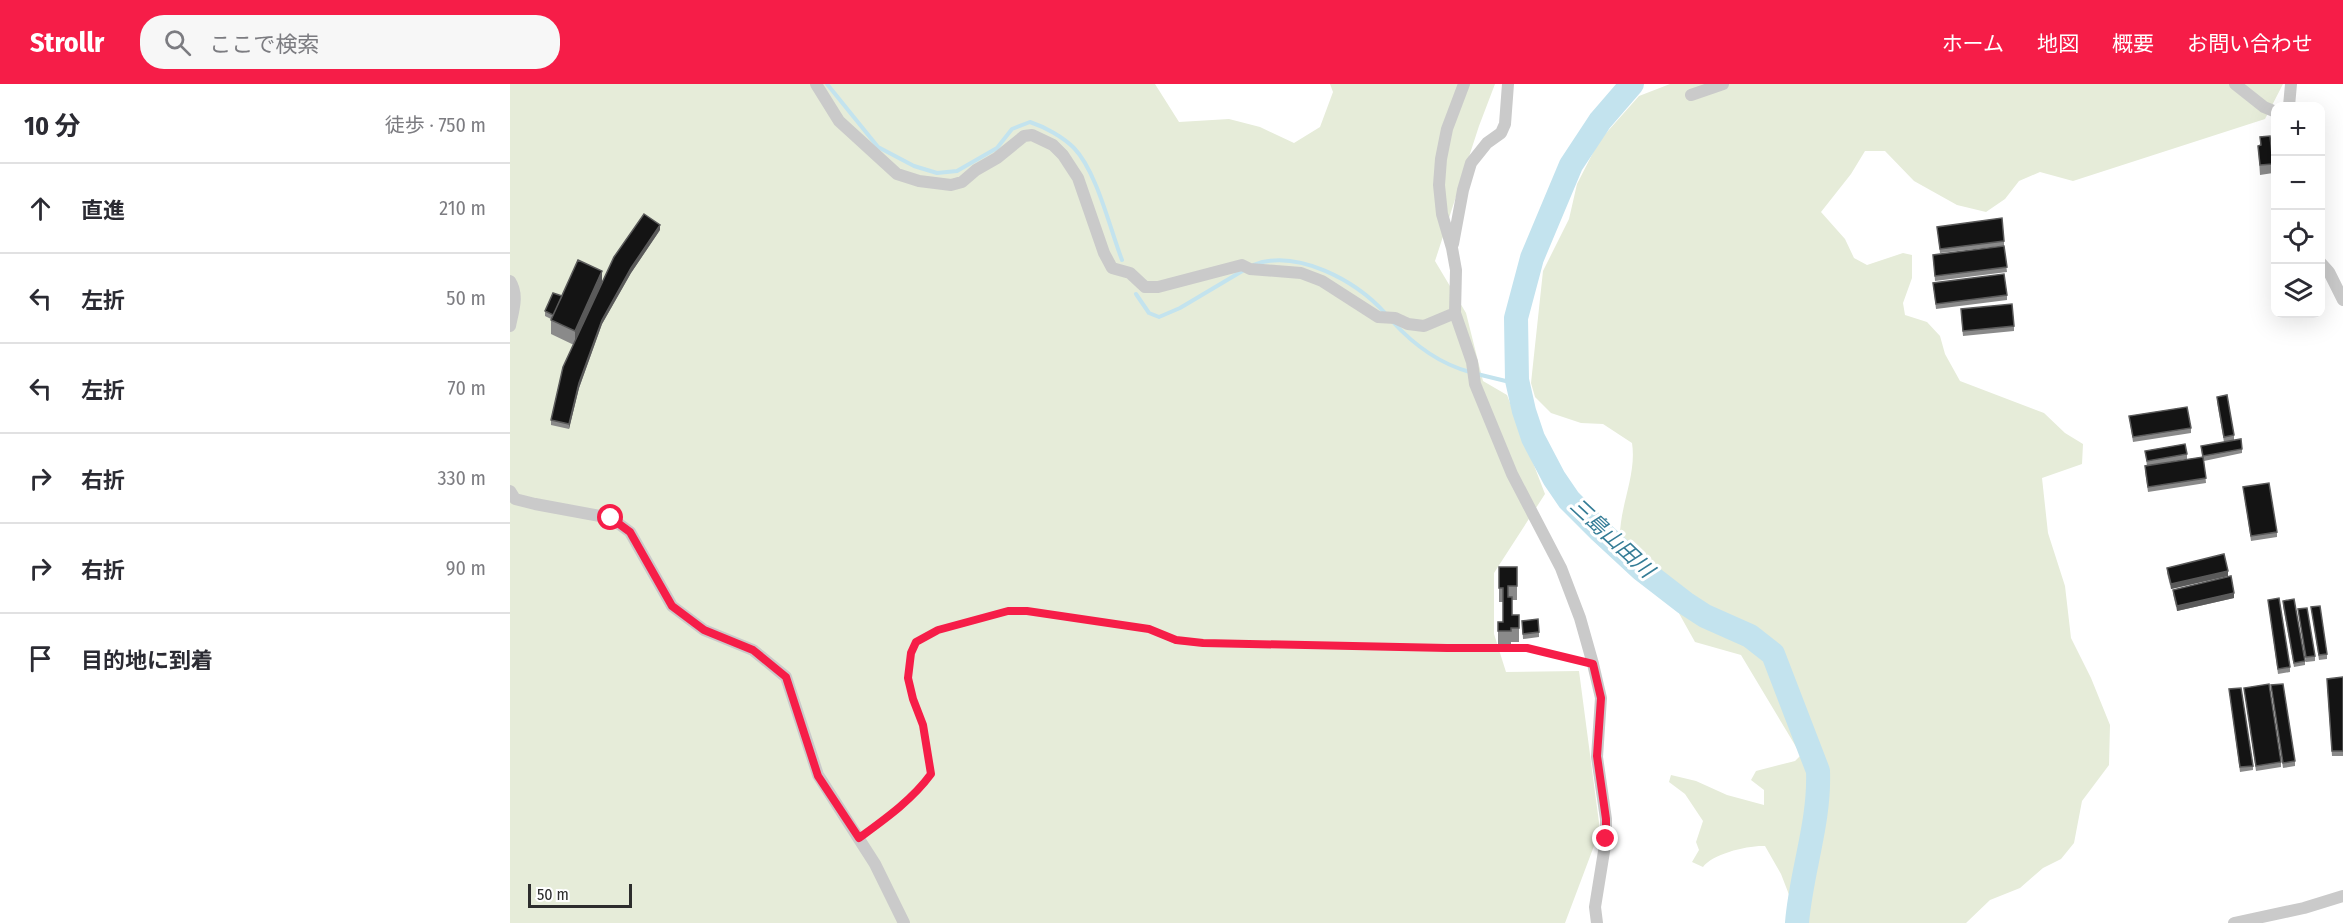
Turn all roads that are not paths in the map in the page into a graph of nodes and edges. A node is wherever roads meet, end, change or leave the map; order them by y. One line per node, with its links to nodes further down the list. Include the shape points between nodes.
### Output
1 (816, 84): 14 (street, via 838,121 897,174 919,181 951,185 962,182 1024,136 1032,135 1053,146 1064,155 1078,178 1113,268 1130,273 1145,286 1158,287 1246,267 1301,273 1322,281 1378,317 1408,324 1424,326)
2 (1464, 84): 10 (street, via 1447,129 1439,185)
3 (1508, 84): 10 (street, via 1505,124 1471,163)
4 (1723, 84): 7 (street)
5 (2235, 84): 9 (street)
6 (2291, 84): 8 (street)
7 (1691, 95)
8 (2289, 102)
9 (2271, 110)
10 (1452, 248): 14 (street)
11 (2322, 264): 13 (street)
12 (510, 281): 15 (street, via 515,301)
13 (2342, 296)
14 (1455, 313): 17 (street, via 1472,362 1475,384 1512,474 1561,568)
15 (510, 326)
16 (512, 497): 18 (street, via 611,518 630,532 672,606 704,630 753,650 786,677 818,776)
17 (1593, 664): 18 (lane, via 1527,648 1185,641 1149,629 1008,611 938,630 916,642 908,678 923,725 931,774 897,810); 21 (street, via 1601,698 1597,756 1606,819 1595,907)
18 (859, 838): 20 (street)
19 (2343, 896): 22 (street)
20 (904, 923)
21 (1597, 923)
22 (2234, 923)

